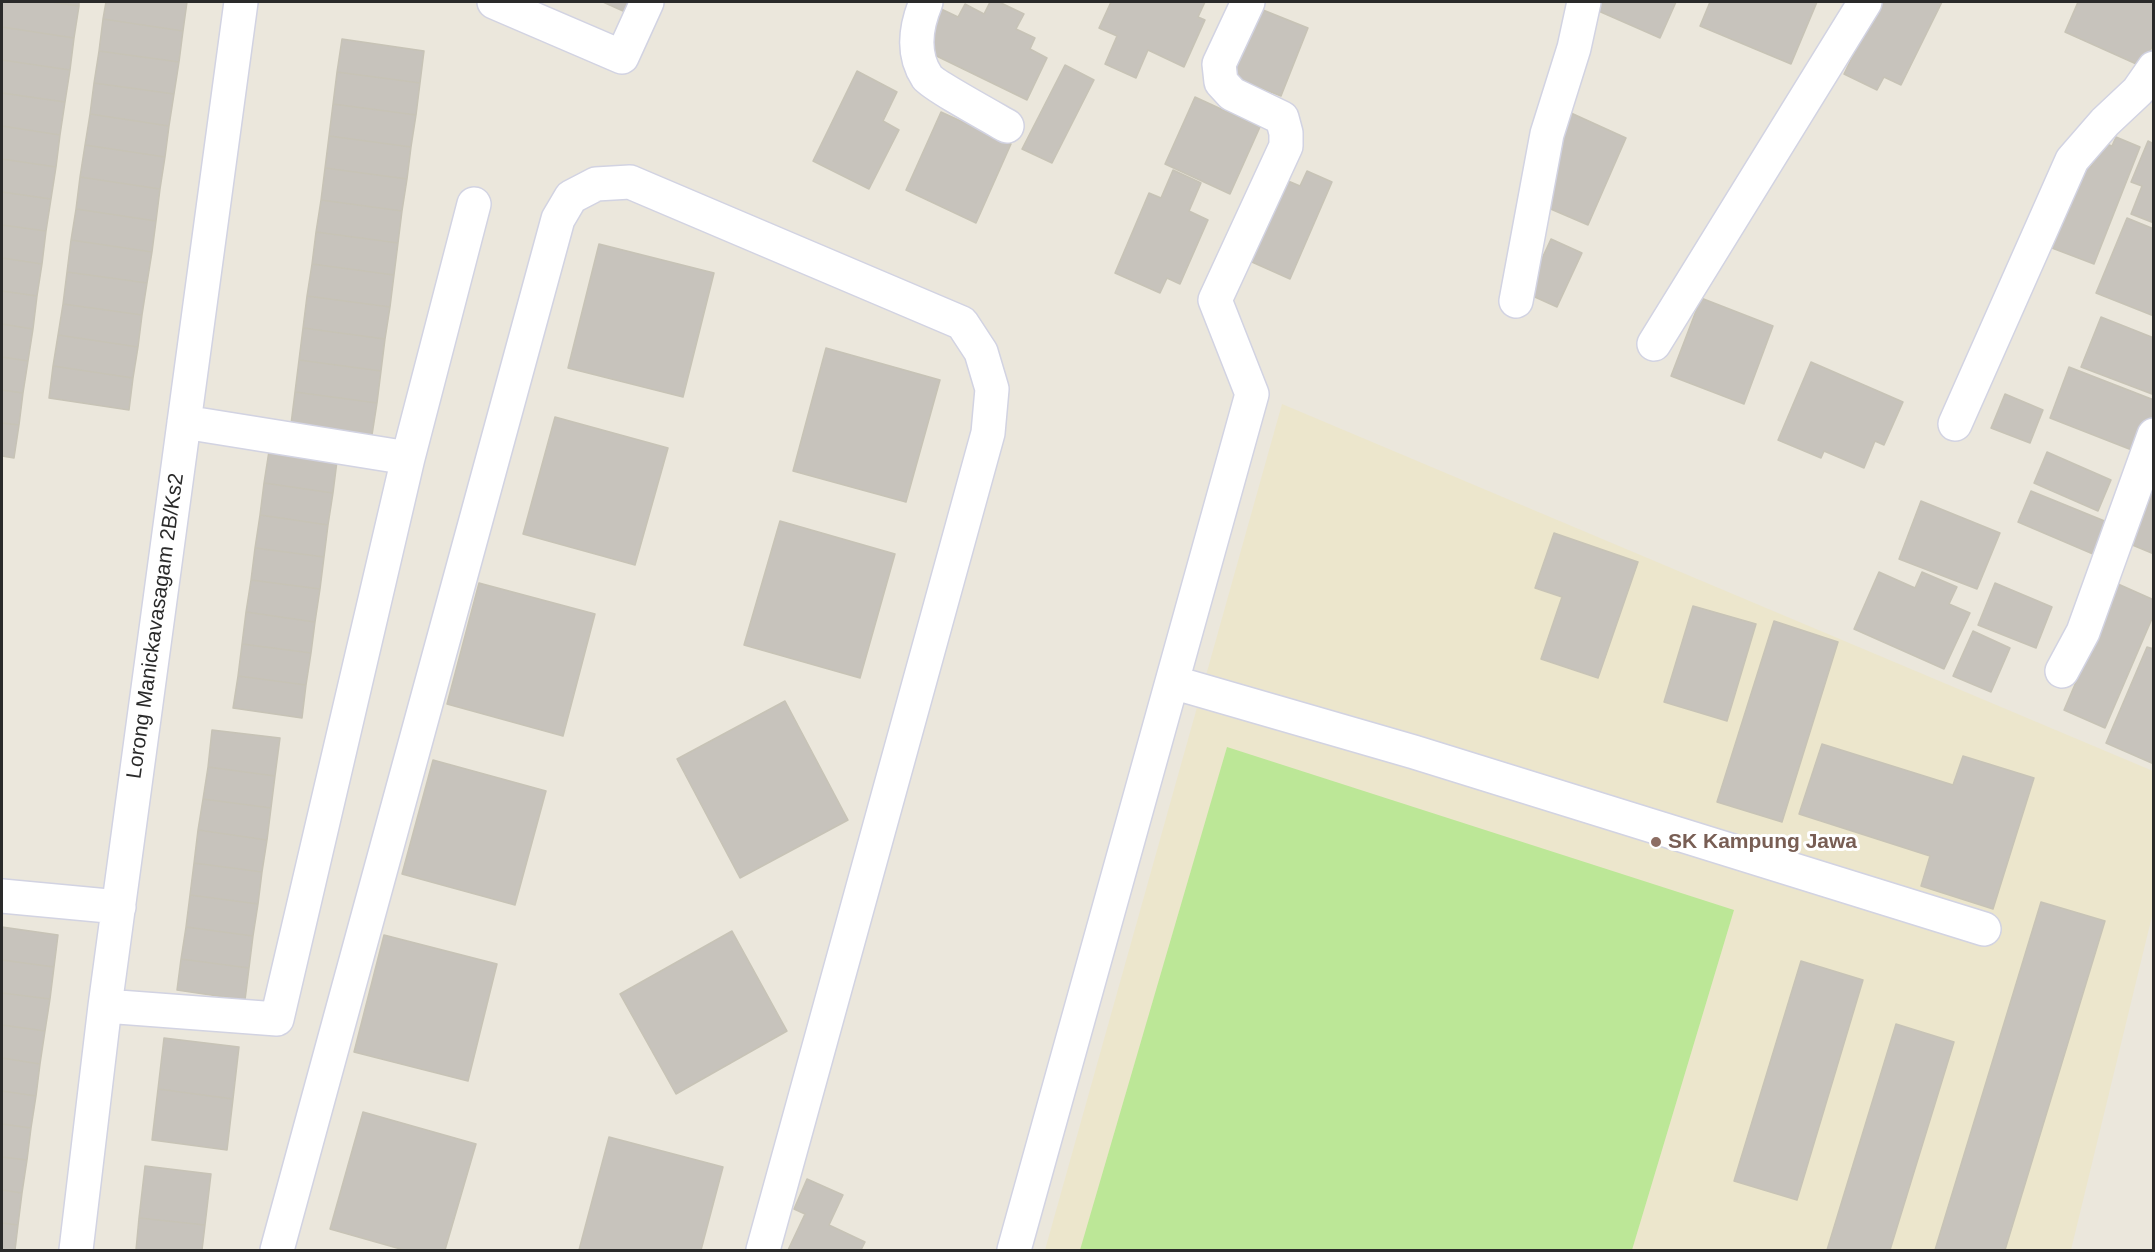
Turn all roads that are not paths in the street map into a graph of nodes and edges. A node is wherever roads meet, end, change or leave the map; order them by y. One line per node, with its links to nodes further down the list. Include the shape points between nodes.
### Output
1 (241, 2): 13 (street, Lorong Manickavasagam 2B/Ks2)
2 (494, 2): 3 (street, via 622,57)
3 (647, 2)
4 (926, 2): 9 (street, via 915,48 928,78)
5 (1248, 2): 18 (street, via 1220,64 1221,82 1232,94 1282,118 1286,146 1215,300 1252,394)
6 (1584, 2): 11 (street, via 1574,48 1546,134)
7 (1865, 2): 12 (street)
8 (2154, 68): 14 (street, via 2138,91 2072,160)
9 (1006, 126)
10 (474, 204): 16 (street)
11 (1516, 301)
12 (1654, 344)
13 (184, 422): 16 (street); 20 (street, Lorong Manickavasagam 2B/Ks2)
14 (1955, 424)
15 (2154, 435): 17 (street, via 2083,632)
16 (408, 458): 22 (street, via 277,1019)
17 (2062, 671)
18 (1172, 682): 21 (street); 26 (street)
19 (2, 896): 20 (street)
20 (118, 906): 22 (street, Lorong Manickavasagam 2B/Ks2)
21 (1984, 929)
22 (105, 1006): 23 (street, Lorong Manickavasagam 2B/Ks2)
23 (76, 1251)
24 (277, 1251): 25 (street, via 558,219 571,197 579,192 596,184 630,182 962,323 981,352 992,389 988,433)
25 (763, 1251)
26 (1014, 1251)

